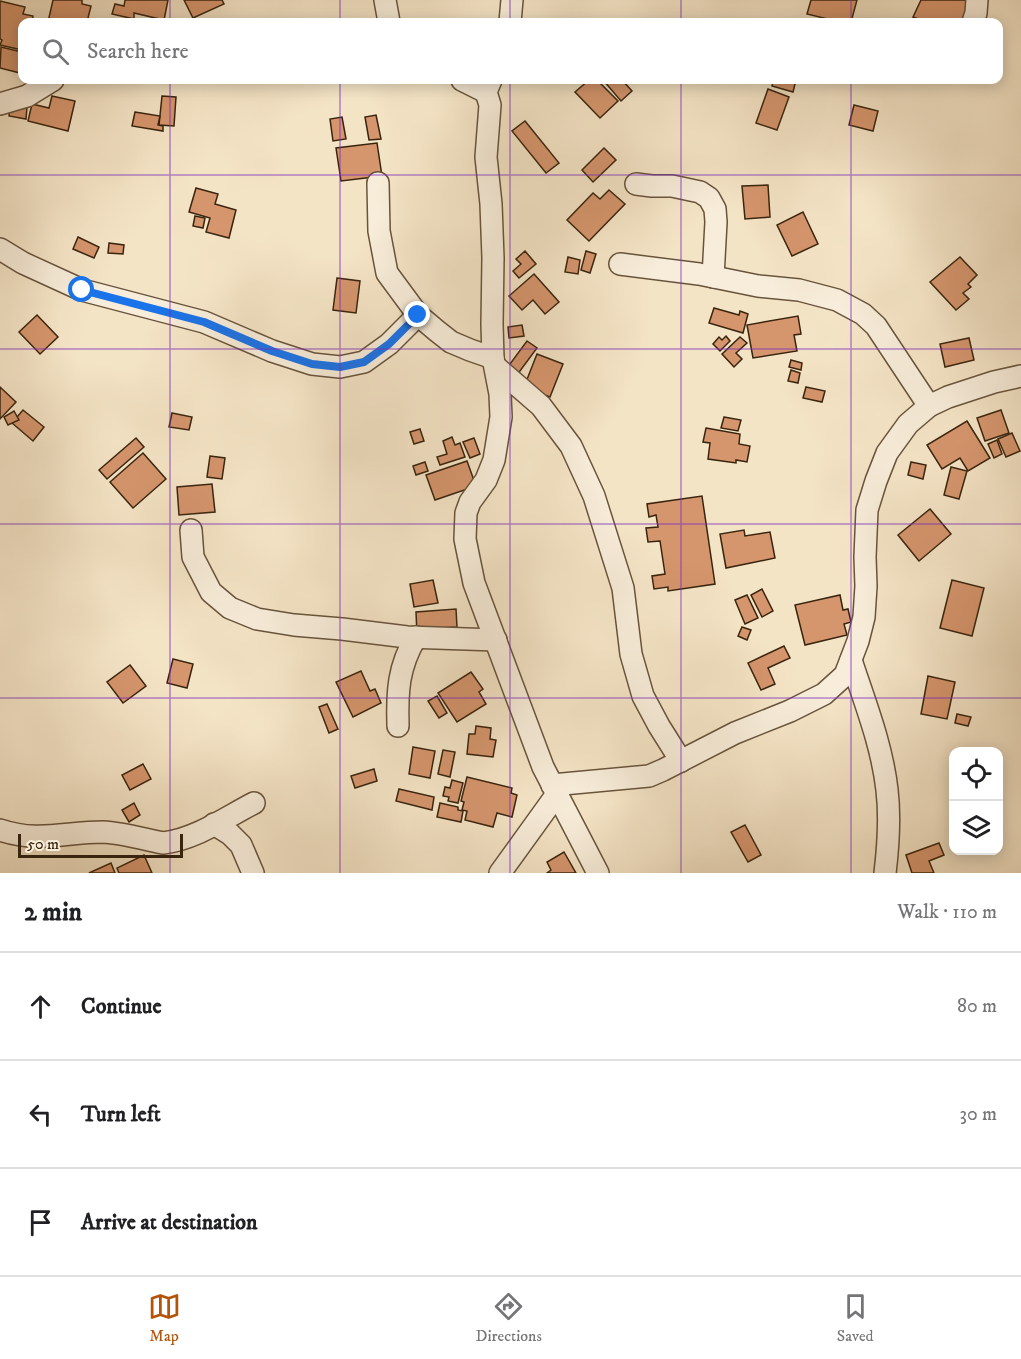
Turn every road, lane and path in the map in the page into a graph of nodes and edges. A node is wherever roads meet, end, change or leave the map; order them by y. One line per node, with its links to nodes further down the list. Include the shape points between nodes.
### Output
1 (385, 0): 4 (street)
2 (512, 0): 5 (street)
3 (976, 0): 6 (street)
4 (388, 18)
5 (510, 18)
6 (974, 18)
7 (46, 84): 9 (street, via 27,96)
8 (488, 86): 16 (street, via 486,157 492,225)
9 (0, 104)
10 (378, 183): 15 (street, via 379,231 387,273)
11 (636, 184): 14 (street, via 672,186 709,198 716,222)
12 (0, 249): 15 (street, via 82,290 204,322 312,364 340,367 364,362)
13 (620, 264): 14 (street)
14 (714, 277): 18 (street, via 799,290 837,300 863,314 876,326)
15 (418, 315): 16 (street, via 451,342)
16 (495, 362): 21 (street, via 501,417 494,460 470,502 465,539 474,584); 24 (street, via 541,406 571,446 594,496 623,588 631,654 643,696)
17 (1021, 376): 18 (street)
18 (930, 406): 22 (street, via 908,424 887,453 876,481 867,510 864,617)
19 (191, 530): 20 (street, via 193,557 211,592 230,608 257,619 294,625)
20 (416, 637): 21 (street); 23 (street, via 407,652 399,682)
21 (496, 640): 25 (street)
22 (851, 660): 24 (street, via 845,675 824,694); 32 (street, via 878,742 887,790)
23 (398, 726)
24 (681, 761): 25 (street, via 649,776)
25 (555, 790): 30 (street); 31 (street)
26 (254, 802): 27 (street)
27 (214, 824): 28 (street, via 180,841 163,843 118,833 33,837); 29 (street, via 242,845)
28 (0, 830)
29 (253, 873)
30 (500, 873)
31 (598, 873)
32 (885, 873)

